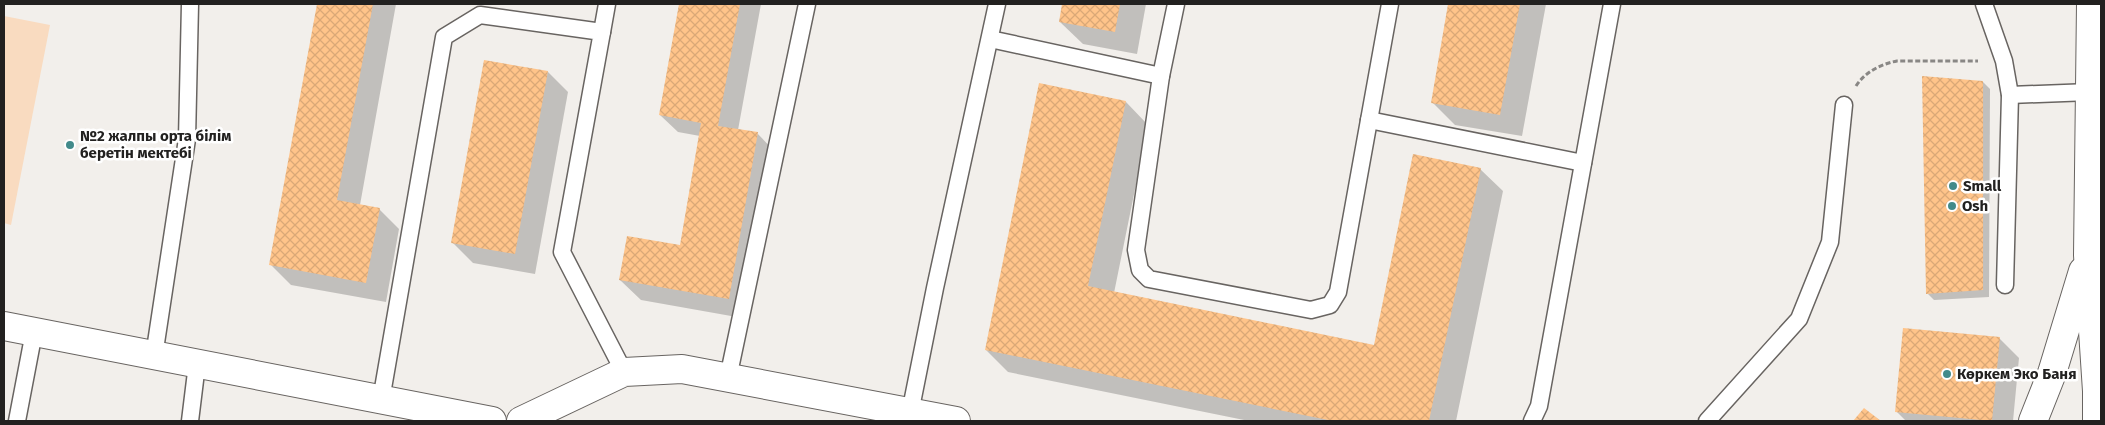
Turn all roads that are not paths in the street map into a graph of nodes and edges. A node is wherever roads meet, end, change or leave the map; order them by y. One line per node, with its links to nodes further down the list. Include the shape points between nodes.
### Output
1 (190, 4): 22 (lane, via 187,139)
2 (608, 4): 10 (lane)
3 (807, 4): 25 (lane)
4 (997, 4): 11 (lane)
5 (1176, 4): 12 (lane)
6 (1390, 4): 16 (lane)
7 (1612, 4): 17 (lane)
8 (1984, 4): 14 (lane, via 2004,61)
9 (2091, 4): 13 (main road)
10 (602, 32): 24 (lane, via 562,252); 26 (lane, via 480,15 444,37)
11 (990, 39): 12 (lane); 27 (lane)
12 (1161, 76): 16 (lane, via 1136,250 1140,270 1149,280 1311,310 1330,305 1338,292)
13 (2090, 92): 14 (lane); 18 (main road)
14 (2010, 95): 19 (lane)
15 (1844, 105): 34 (lane, via 1830,242 1799,318)
16 (1369, 120): 17 (lane)
17 (1583, 162): 33 (lane, via 1539,406)
18 (2088, 255): 35 (main road); 36 (main road)
19 (2005, 285)
20 (4, 326): 21 (main road)
21 (34, 332): 22 (main road); 28 (lane)
22 (154, 356): 23 (main road)
23 (197, 364): 26 (main road); 29 (lane)
24 (624, 372): 25 (main road, via 682,369); 31 (main road)
25 (728, 378): 27 (main road)
26 (381, 400): 30 (main road)
27 (910, 413): 32 (main road)
28 (17, 421)
29 (190, 421)
30 (492, 421)
31 (521, 421)
32 (956, 421)
33 (1532, 421)
34 (1707, 421)
35 (2034, 421)
36 (2098, 421)

